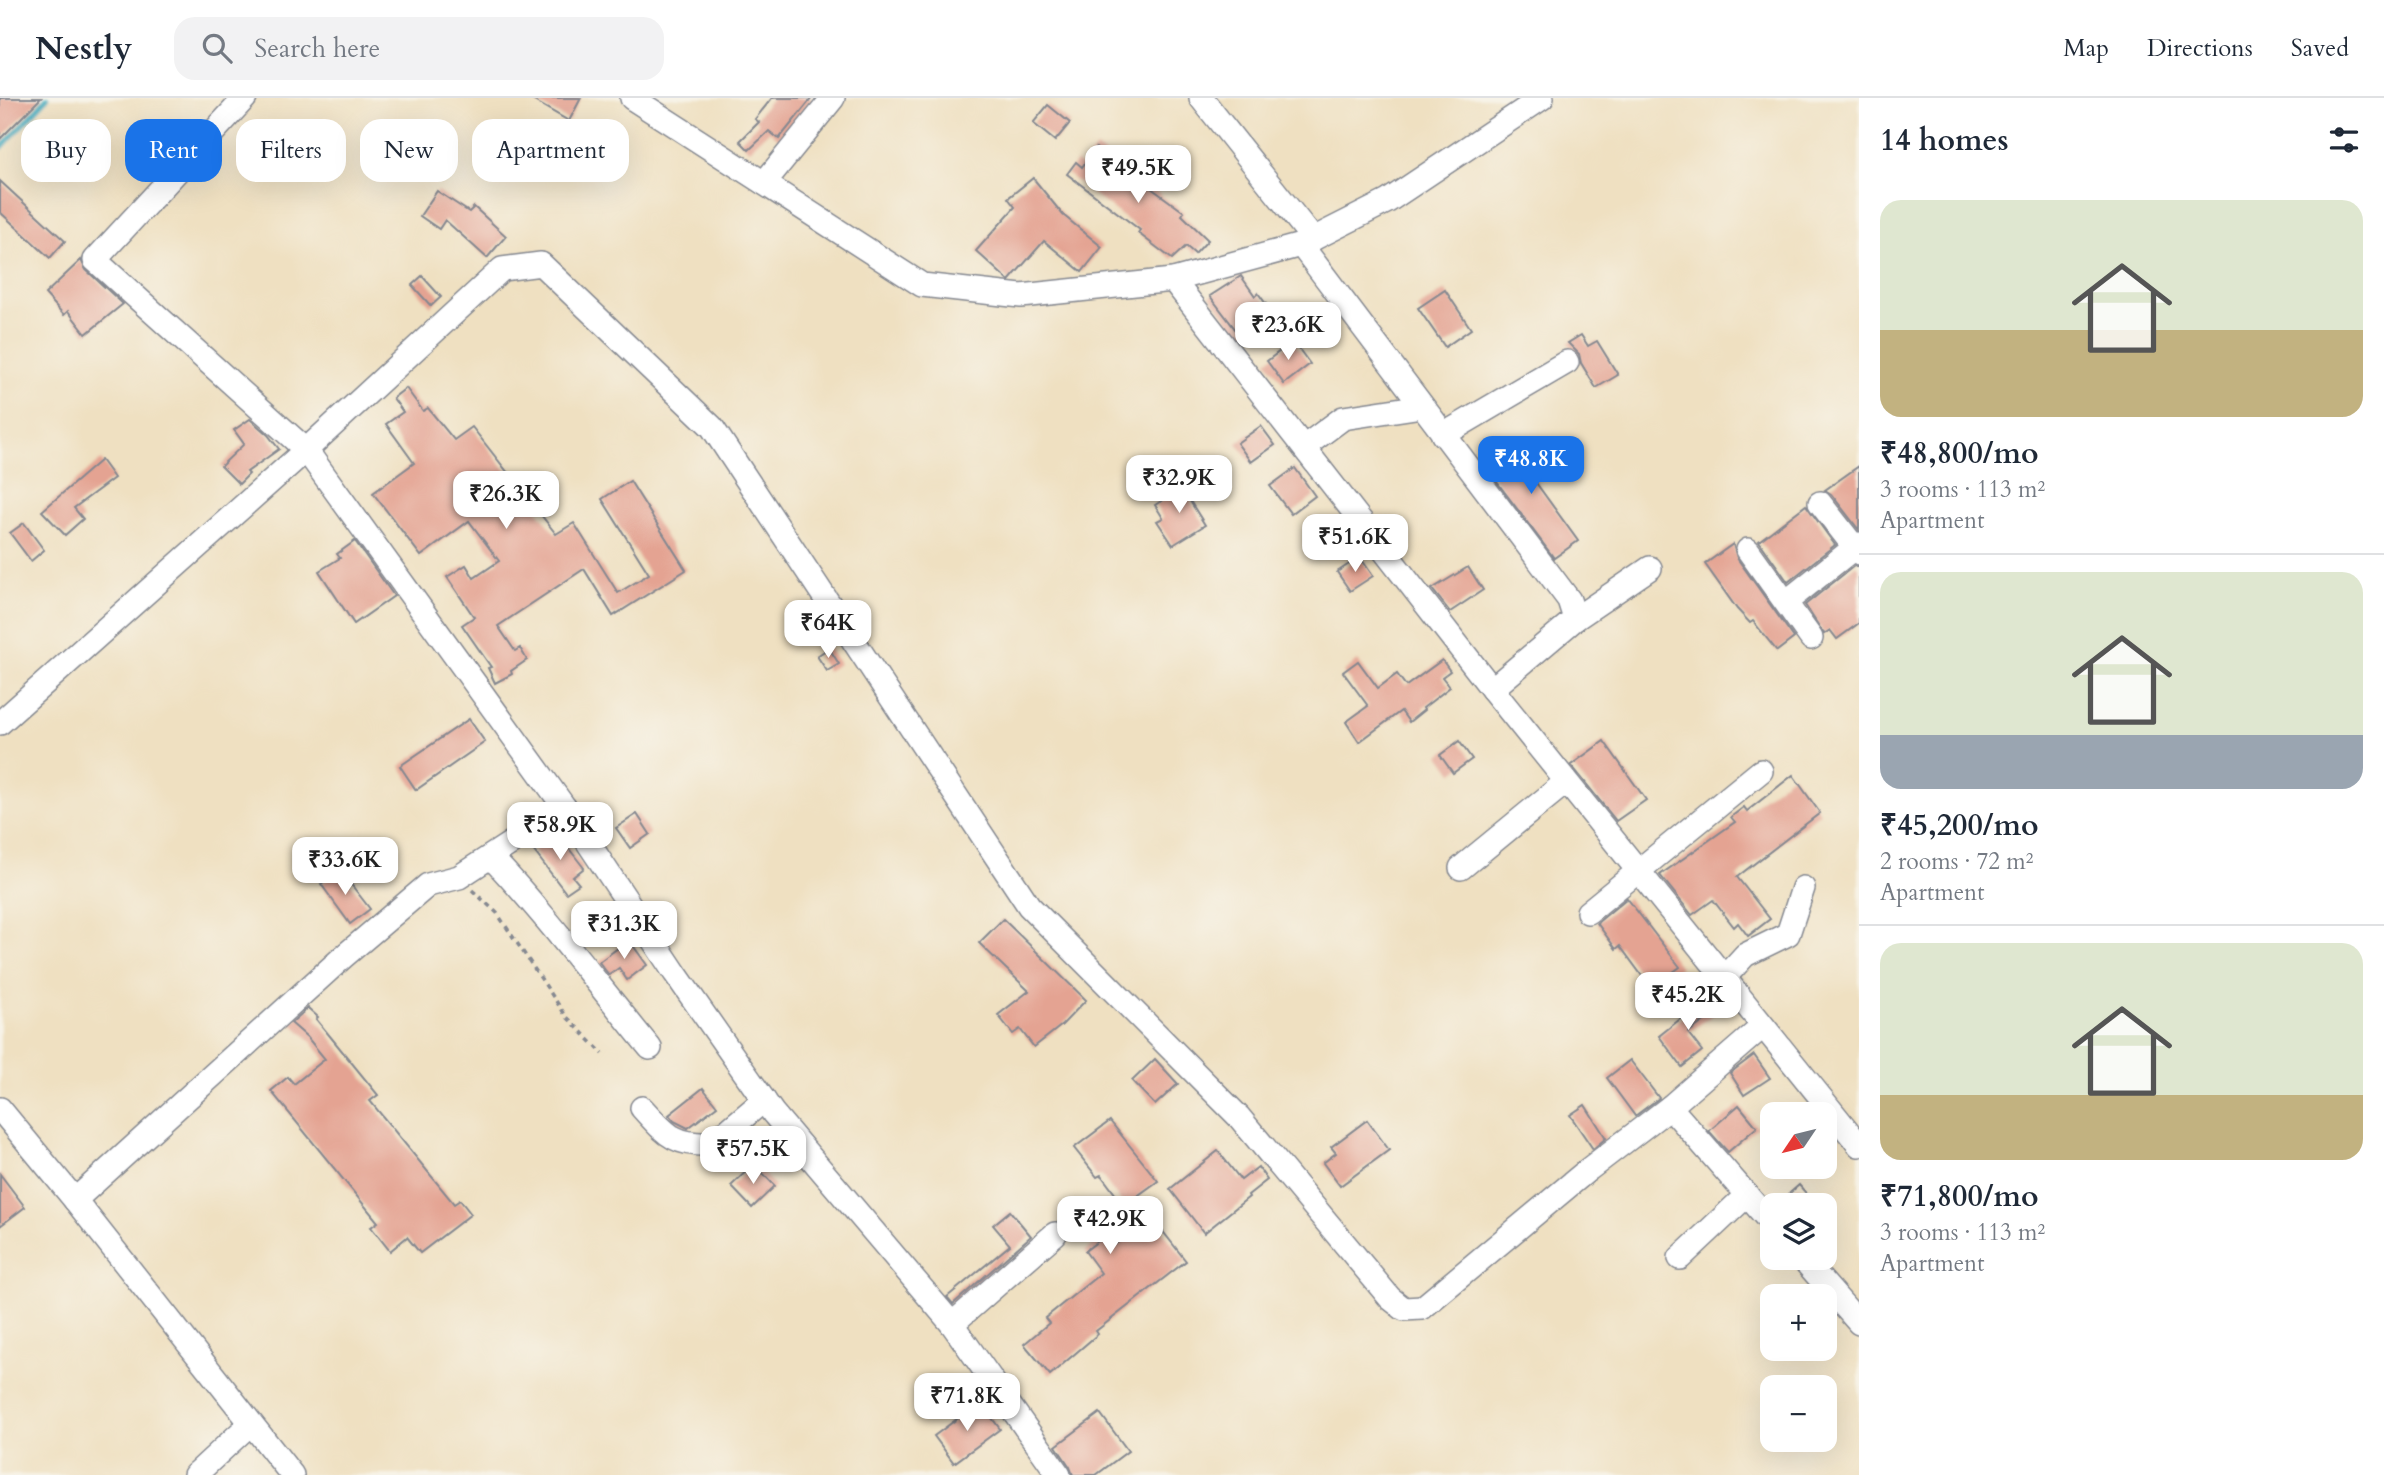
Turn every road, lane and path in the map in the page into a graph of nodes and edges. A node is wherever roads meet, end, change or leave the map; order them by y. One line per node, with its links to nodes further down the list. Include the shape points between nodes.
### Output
1 (245, 98): 13 (street, via 94,260)
2 (632, 98): 6 (street)
3 (833, 98): 6 (street)
4 (1201, 98): 7 (street)
5 (1542, 98): 7 (street, via 1388,201)
6 (764, 183): 8 (street, via 922,285 1021,296)
7 (1307, 242): 8 (street); 10 (street)
8 (1173, 280): 12 (street)
9 (1567, 362): 11 (street)
10 (1422, 407): 11 (street); 12 (street, via 1343,418)
11 (1443, 435): 19 (street, via 1569,600)
12 (1304, 447): 21 (street)
13 (306, 450): 22 (street); 25 (street); 37 (street, via 502,269 541,264 712,427 1029,906 1239,1117 1404,1309 1422,1308)
14 (1820, 503): 15 (street)
15 (1858, 548): 18 (street)
16 (1748, 550): 18 (street)
17 (1650, 568): 19 (street)
18 (1786, 602): 20 (street)
19 (1575, 619): 21 (street)
20 (1811, 638)
21 (1492, 689): 24 (street)
22 (0, 723)
23 (1761, 771): 28 (street)
24 (1566, 782): 27 (street); 28 (street)
25 (565, 808): 26 (street); 36 (street)
26 (491, 857): 29 (street); 34 (street, via 532,900)
27 (1461, 868)
28 (1637, 870): 31 (street); 32 (street)
29 (459, 877): 35 (path, via 497,913 566,1016); 42 (street, via 428,886 396,912)
30 (1802, 888): 32 (street, via 1788,934 1745,955)
31 (1588, 912)
32 (1723, 979): 33 (street)
33 (1762, 1027): 37 (street); 40 (street)
34 (650, 1048)
35 (603, 1054)
36 (764, 1100): 38 (street, via 712,1144 683,1142 666,1134); 48 (street)
37 (1670, 1107): 41 (street)
38 (642, 1108)
39 (0, 1109): 42 (street)
40 (1859, 1145)
41 (1747, 1195): 43 (street); 45 (street)
42 (75, 1200): 49 (street)
43 (1760, 1210)
44 (1055, 1234): 48 (street)
45 (1680, 1258)
46 (1813, 1270): 47 (street)
47 (1859, 1323)
48 (952, 1324): 52 (street)
49 (250, 1424): 50 (street); 51 (street)
50 (195, 1475)
51 (292, 1475)
52 (1059, 1475)

